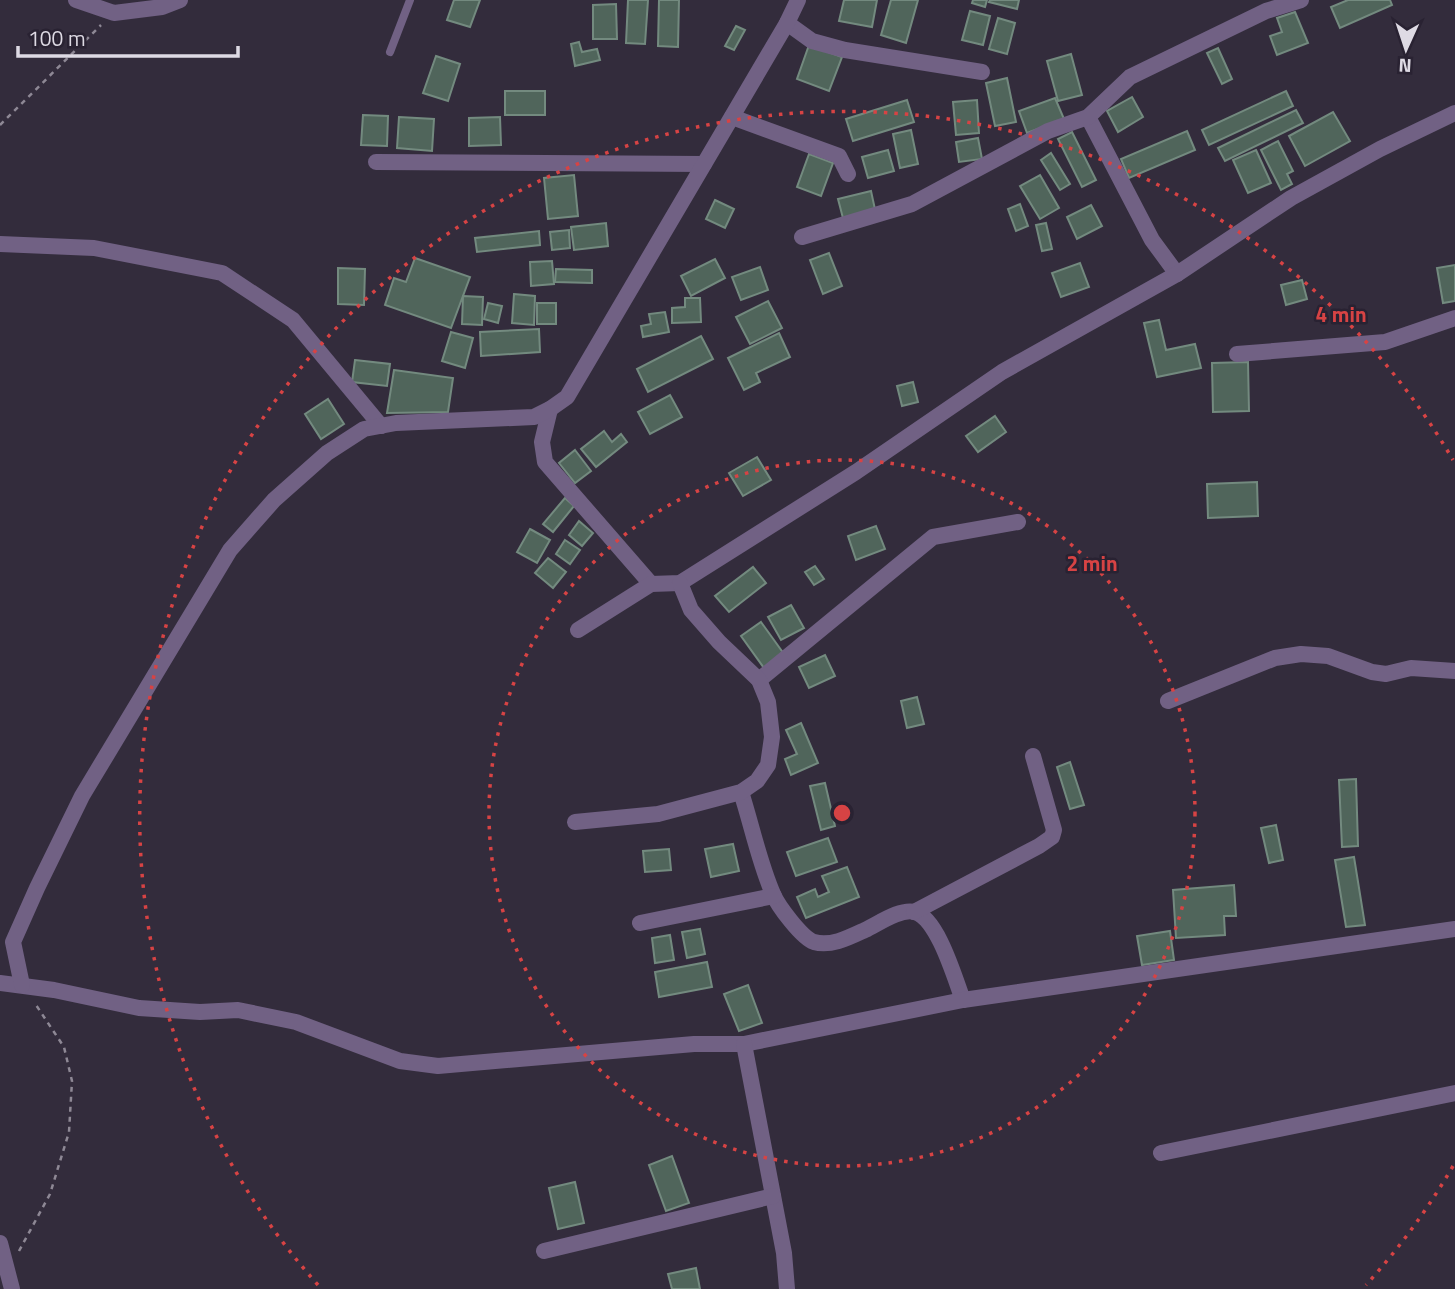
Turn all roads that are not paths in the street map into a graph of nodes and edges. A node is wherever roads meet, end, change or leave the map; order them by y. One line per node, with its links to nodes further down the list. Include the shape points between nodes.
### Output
1 (76, 0): 2 (street, via 114,13)
2 (180, 0)
3 (410, 0): 7 (lane)
4 (798, 0): 6 (street)
5 (1301, 0): 11 (street, via 1266,11 1130,77)
6 (787, 23): 8 (street, via 812,41 845,50); 10 (street)
7 (390, 52)
8 (982, 72)
9 (1455, 113): 17 (street, via 1292,198)
10 (732, 117): 13 (street); 14 (street, via 839,156)
11 (1088, 117): 15 (street, via 1048,131 912,204); 17 (street, via 1152,240)
12 (376, 162): 13 (street)
13 (704, 164): 20 (street, via 566,397)
14 (848, 174)
15 (802, 237)
16 (0, 244): 21 (street, via 94,248 222,272 293,320)
17 (1177, 274): 23 (street, via 1002,372 856,472)
18 (1455, 318): 19 (street, via 1385,342)
19 (1237, 354)
20 (550, 409): 21 (street, via 517,419); 24 (street, via 542,442 544,462)
21 (381, 426): 37 (street, via 364,429 327,453 274,500 230,550 82,796 37,888 13,942)
22 (1018, 522): 27 (street, via 933,537)
23 (680, 583): 24 (street); 27 (street, via 691,610)
24 (652, 584): 25 (street)
25 (578, 630)
26 (1455, 671): 28 (street, via 1411,668 1385,674 1328,656 1301,654 1276,657)
27 (759, 680): 30 (street, via 770,713 768,765 757,781)
28 (1168, 701)
29 (1033, 756): 33 (street, via 1054,830 1052,837)
30 (741, 792): 31 (street, via 657,814); 32 (street)
31 (575, 822)
32 (774, 896): 33 (street, via 812,942 843,940); 34 (street)
33 (914, 912): 38 (street, via 939,940)
34 (640, 923)
35 (1455, 929): 38 (street)
36 (0, 983): 37 (street)
37 (22, 985): 39 (street, via 139,1008 238,1010 296,1022 400,1061 438,1066 694,1044)
38 (962, 1000): 39 (street)
39 (744, 1044): 42 (street)
40 (1455, 1093): 41 (street)
41 (1161, 1153)
42 (773, 1196): 44 (street); 46 (street)
43 (0, 1242): 45 (street)
44 (544, 1251)
45 (12, 1289)
46 (788, 1289)

